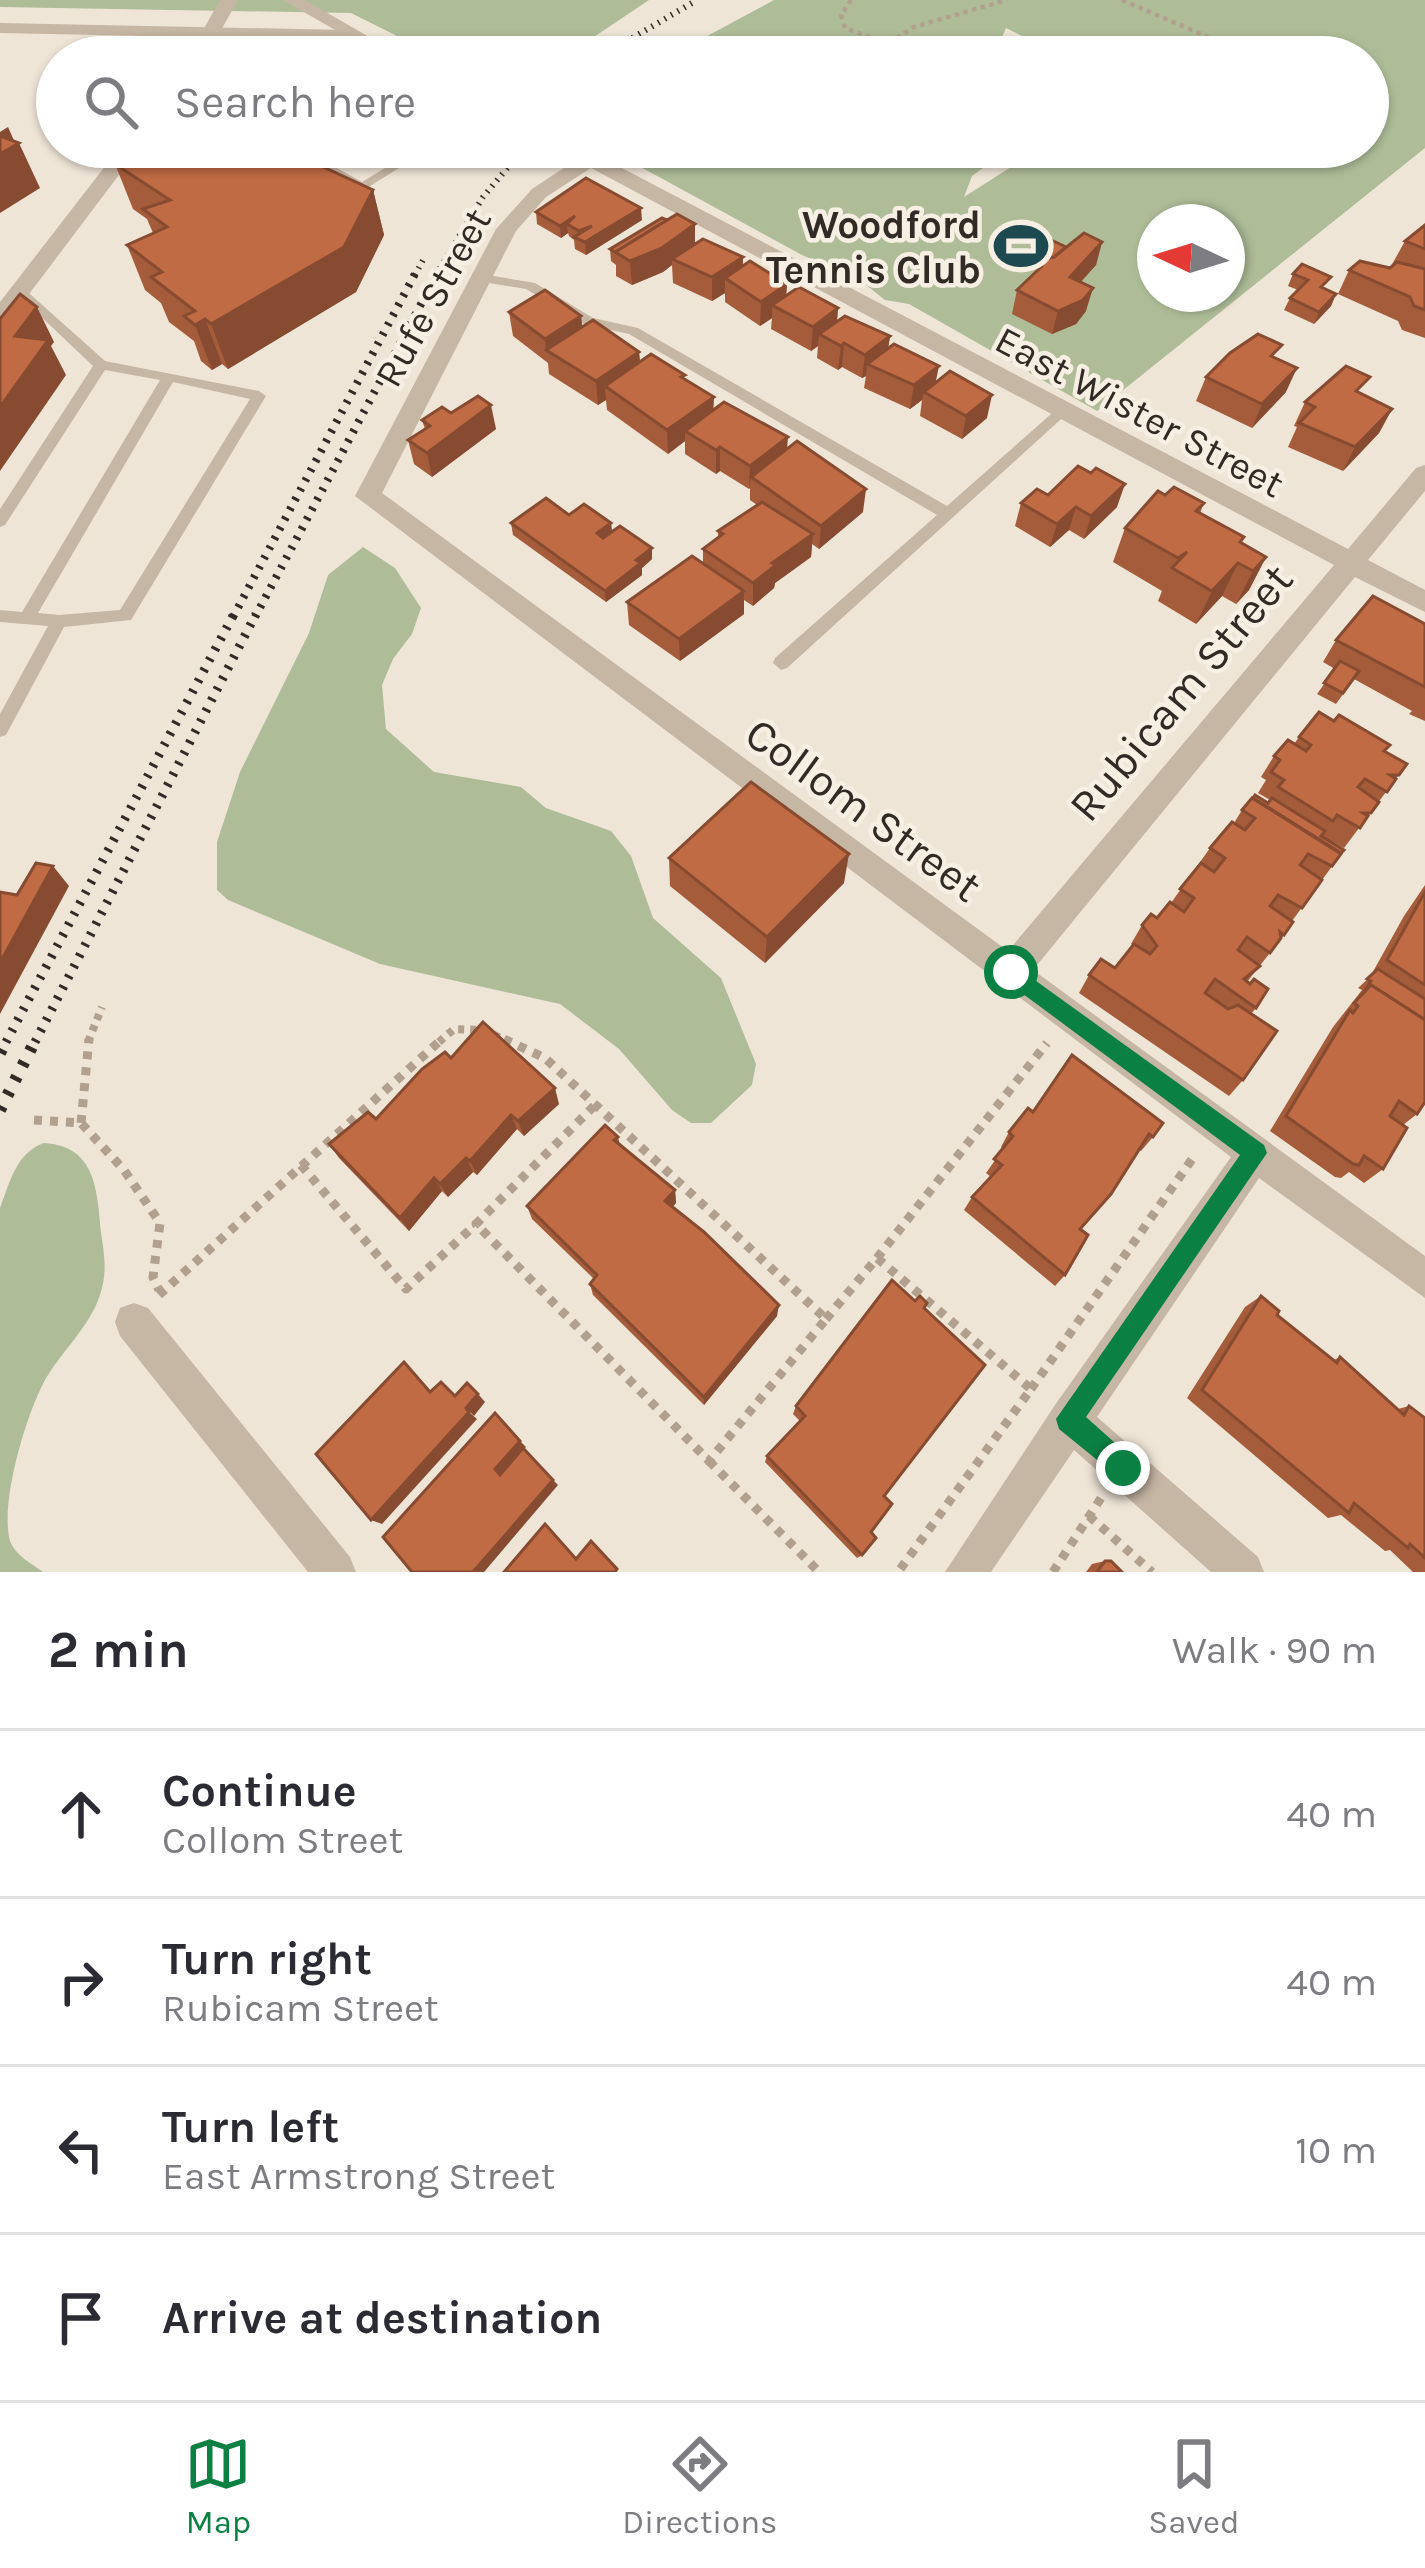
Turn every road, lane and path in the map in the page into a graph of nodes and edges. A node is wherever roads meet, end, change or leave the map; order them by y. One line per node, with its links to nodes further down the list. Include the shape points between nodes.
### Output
1 (229, 0): 7 (street)
2 (292, 0): 10 (street)
3 (851, 0): 11 (path, via 841,15 845,28)
4 (1007, 0): 12 (path)
5 (1122, 0): 13 (path)
6 (0, 28): 7 (street)
7 (212, 32): 8 (street); 9 (street)
8 (209, 36)
9 (312, 36)
10 (358, 36)
11 (868, 36)
12 (895, 36)
13 (1206, 36)
14 (114, 168): 20 (street)
15 (329, 168): 16 (lane, via 362,187)
16 (393, 168)
17 (577, 168): 19 (street, Rufe Street, via 527,204)
18 (607, 168): 24 (street, East Wister Street)
19 (482, 278): 26 (street, Rufe Street); 27 (lane, via 530,286 589,321 634,331)
20 (20, 290): 21 (street); 22 (lane)
21 (0, 317)
22 (101, 365): 23 (lane); 28 (lane)
23 (169, 377): 32 (lane); 33 (lane, via 259,396 125,616)
24 (1063, 411): 27 (lane); 29 (street, East Wister Street)
25 (1425, 474): 29 (street, Rubicam Street)
26 (368, 496): 36 (street, Collom Street)
27 (948, 514): 34 (lane)
28 (0, 521)
29 (1350, 562): 30 (street, East Wister Street); 36 (street, Rubicam Street)
30 (1425, 602)
31 (0, 616): 32 (lane)
32 (27, 618): 33 (lane)
33 (59, 621): 35 (lane)
34 (781, 663)
35 (0, 730)
36 (1011, 972): 42 (street, Collom Street)
37 (102, 1007): 41 (path, via 88,1042)
38 (1055, 1032): 45 (path)
39 (595, 1105): 43 (path, via 545,1058 486,1031 454,1029); 44 (path); 48 (path)
40 (34, 1120): 41 (path)
41 (81, 1123): 47 (path, via 160,1223)
42 (1248, 1164): 46 (street, Collom Street); 49 (path, via 1203,1144); 50 (street)
43 (301, 1166): 44 (path, via 406,1289); 47 (path)
44 (476, 1224): 51 (path)
45 (877, 1258): 48 (path); 49 (path)
46 (1425, 1280)
47 (147, 1308): 54 (street)
48 (826, 1319): 51 (path)
49 (1031, 1389): 56 (path)
50 (1069, 1419): 52 (street); 57 (street)
51 (709, 1461): 55 (path)
52 (1123, 1468): 53 (path); 60 (street)
53 (1089, 1516): 58 (path); 59 (path)
54 (335, 1572)
55 (819, 1572)
56 (898, 1572)
57 (966, 1572)
58 (1052, 1572)
59 (1151, 1572)
60 (1243, 1572)

